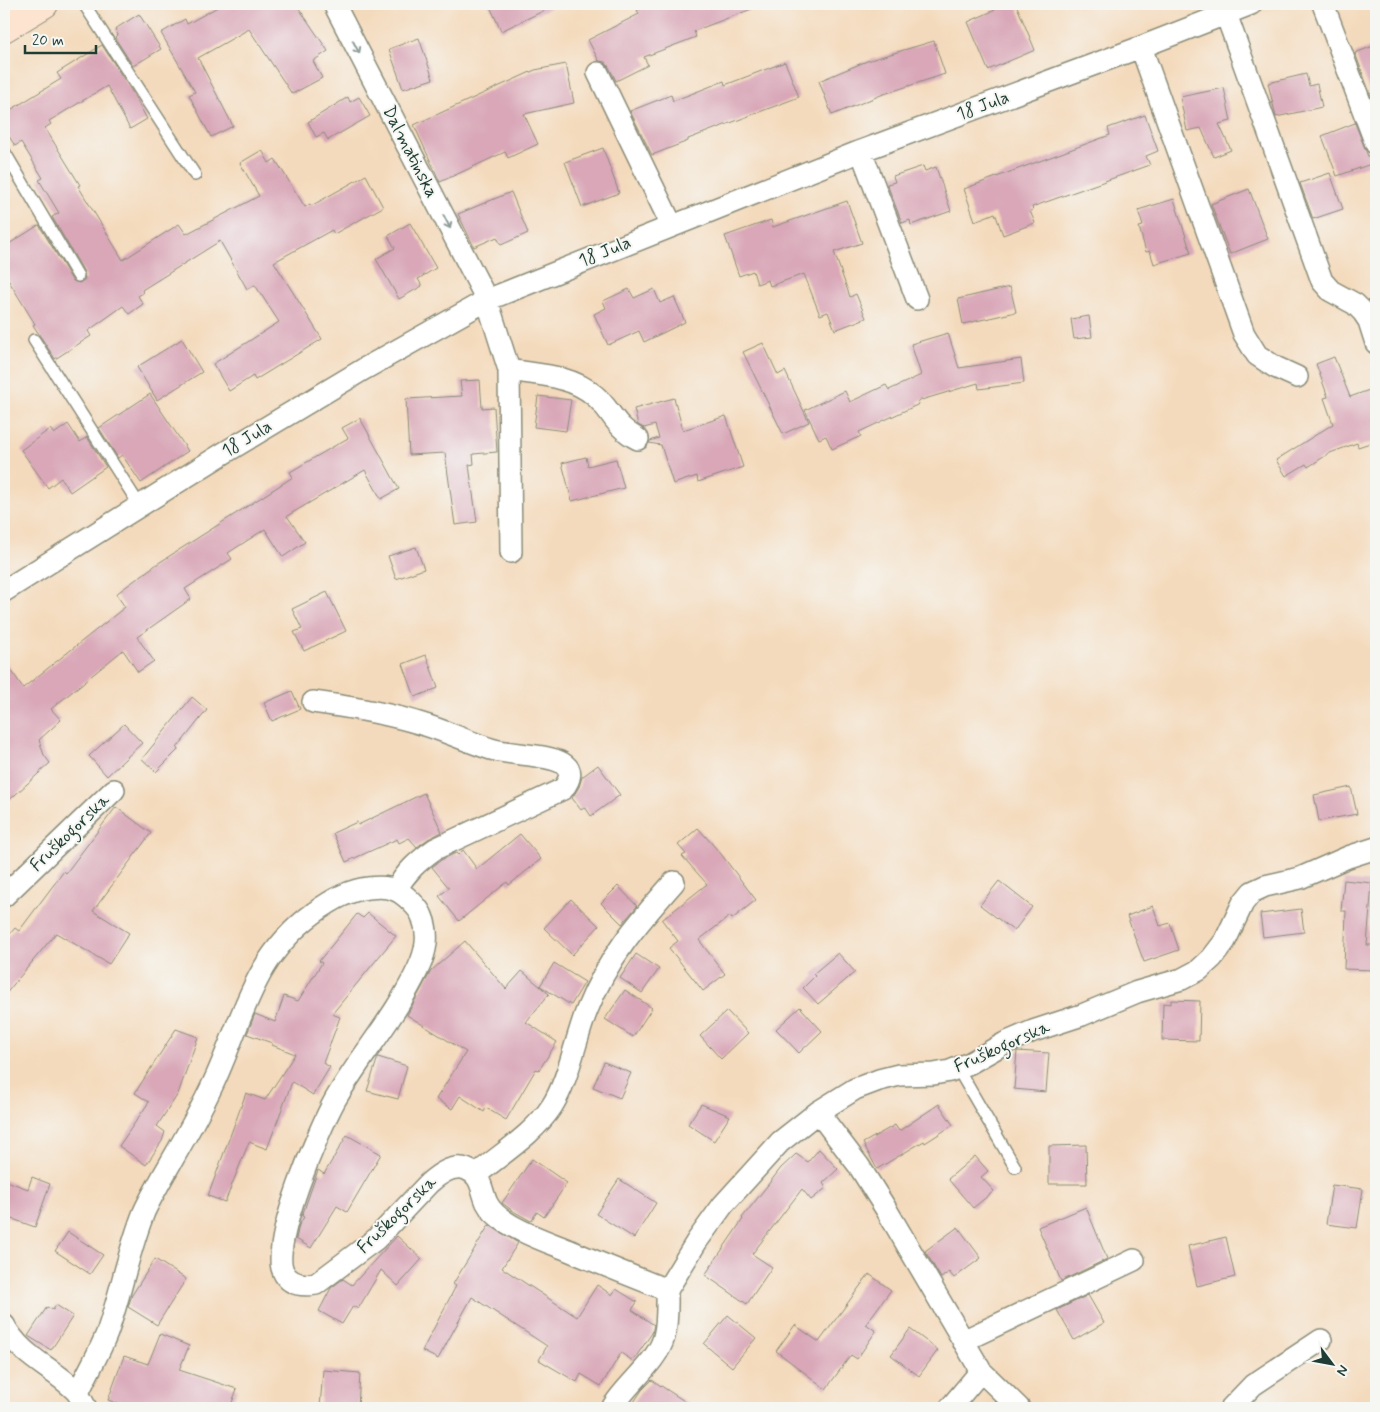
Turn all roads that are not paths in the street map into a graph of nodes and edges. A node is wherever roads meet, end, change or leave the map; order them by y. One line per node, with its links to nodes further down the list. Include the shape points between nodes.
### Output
1 (44, 4): 7 (street)
2 (84, 4): 13 (lane)
3 (334, 4): 17 (street, Dalmatinska, one-way to 17)
4 (1250, 4): 6 (street, 18 Jula)
5 (1323, 4): 10 (street)
6 (1226, 14): 8 (street, 18 Jula); 19 (street, via 1322,281 1363,312)
7 (8, 18)
8 (1141, 47): 11 (street, 18 Jula); 21 (street, via 1244,334 1257,355)
9 (598, 73): 14 (street)
10 (1376, 144)
11 (861, 150): 14 (street, 18 Jula); 16 (street)
12 (4, 151): 15 (lane)
13 (195, 175)
14 (672, 226): 17 (street, 18 Jula)
15 (78, 276)
16 (917, 299)
17 (487, 300): 20 (street, Dalmatinska); 23 (street, 18 Jula, via 364,369)
18 (34, 340): 23 (lane)
19 (1376, 343)
20 (509, 370): 22 (street, via 562,378 578,384 594,395 616,424); 24 (street, Dalmatinska)
21 (1297, 377)
22 (638, 440)
23 (140, 506): 25 (street, 18 Jula)
24 (511, 552)
25 (4, 590)
26 (313, 702): 30 (street, via 367,710 414,722 492,750 563,763 568,769 569,782 563,789 435,849 405,874)
27 (114, 790): 31 (street, Fruškogorska)
28 (1376, 848): 32 (street, Fruškogorska, via 1300,878 1252,892 1212,958 1182,979 1137,992 1034,1031)
29 (674, 882): 35 (street, via 621,945 605,970 586,1010 552,1105 539,1123)
30 (396, 890): 35 (street, Fruškogorska, via 420,911 426,926 427,943 419,967 402,998 335,1101 316,1140 287,1219 281,1253 282,1270 289,1280 298,1285 316,1284 376,1239 439,1174 453,1168 465,1168); 42 (street, via 379,887 357,889 328,902 301,923 274,952 255,982 212,1086 145,1210)
31 (4, 896)
32 (958, 1069): 33 (street, Fruškogorska, via 879,1080 855,1089); 34 (lane)
33 (818, 1112): 37 (street, Fruškogorska, via 780,1142 723,1205); 40 (street, via 859,1166)
34 (1015, 1167)
35 (476, 1175): 37 (street, via 490,1207 506,1222)
36 (1134, 1260): 40 (street)
37 (667, 1290): 43 (street, via 664,1339)
38 (4, 1325): 42 (street, via 24,1352 65,1382)
39 (1321, 1340): 46 (street, via 1253,1385)
40 (963, 1341): 41 (street)
41 (981, 1371): 44 (street); 45 (street)
42 (82, 1401)
43 (612, 1408)
44 (950, 1408)
45 (1019, 1408)
46 (1231, 1408)

